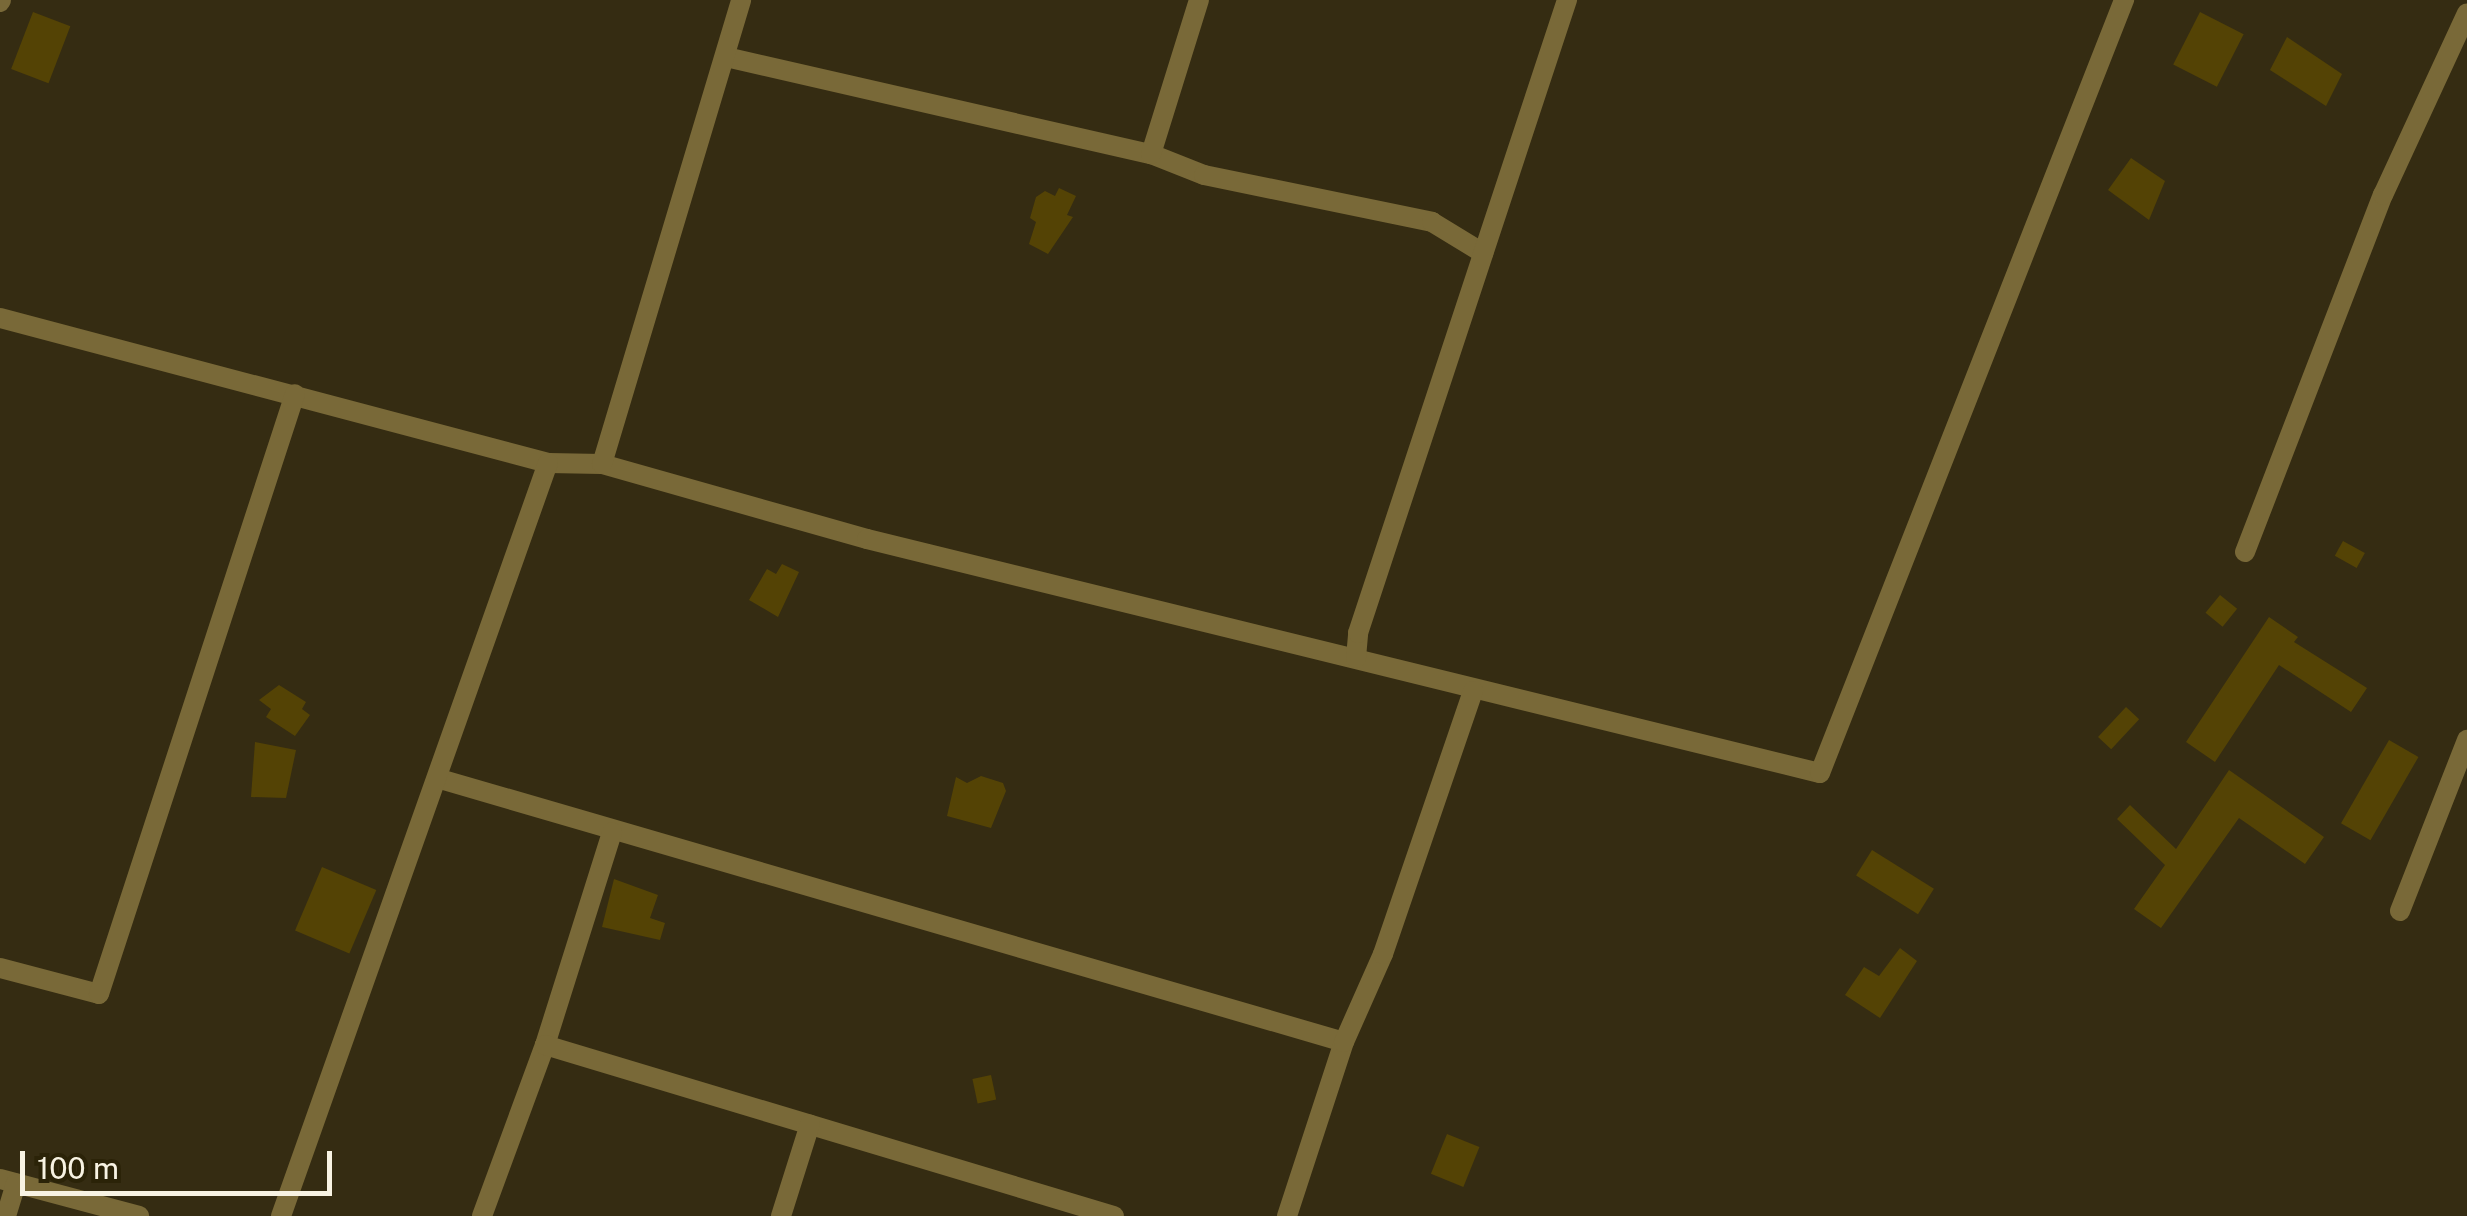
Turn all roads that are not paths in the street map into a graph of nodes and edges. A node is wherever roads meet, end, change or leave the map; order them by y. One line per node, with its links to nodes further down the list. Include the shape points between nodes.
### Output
1 (741, 0): 6 (street)
2 (1199, 0): 7 (street)
3 (1567, 0): 8 (street)
4 (2124, 0): 15 (street, via 1820,774)
5 (2467, 13): 13 (street, via 2383,195)
6 (726, 57): 7 (street); 12 (street)
7 (1151, 154): 8 (street, via 1204,175 1432,222)
8 (1482, 253): 14 (street, via 1358,632)
9 (0, 318): 10 (street)
10 (295, 394): 11 (street); 20 (street, via 99,994)
11 (548, 462): 12 (street); 17 (street)
12 (602, 464): 14 (street, via 867,539)
13 (2245, 552)
14 (1356, 658): 15 (street)
15 (1474, 691): 21 (street, via 1383,954)
16 (2467, 740): 19 (street)
17 (440, 780): 18 (street); 27 (street)
18 (612, 832): 21 (street); 22 (street)
19 (2400, 911)
20 (0, 968)
21 (1344, 1042): 31 (street)
22 (545, 1044): 23 (street); 28 (street)
23 (810, 1124): 29 (street); 30 (street)
24 (8, 1182): 25 (street); 26 (street)
25 (6, 1216)
26 (139, 1216)
27 (281, 1216)
28 (482, 1216)
29 (781, 1216)
30 (1114, 1216)
31 (1287, 1216)

